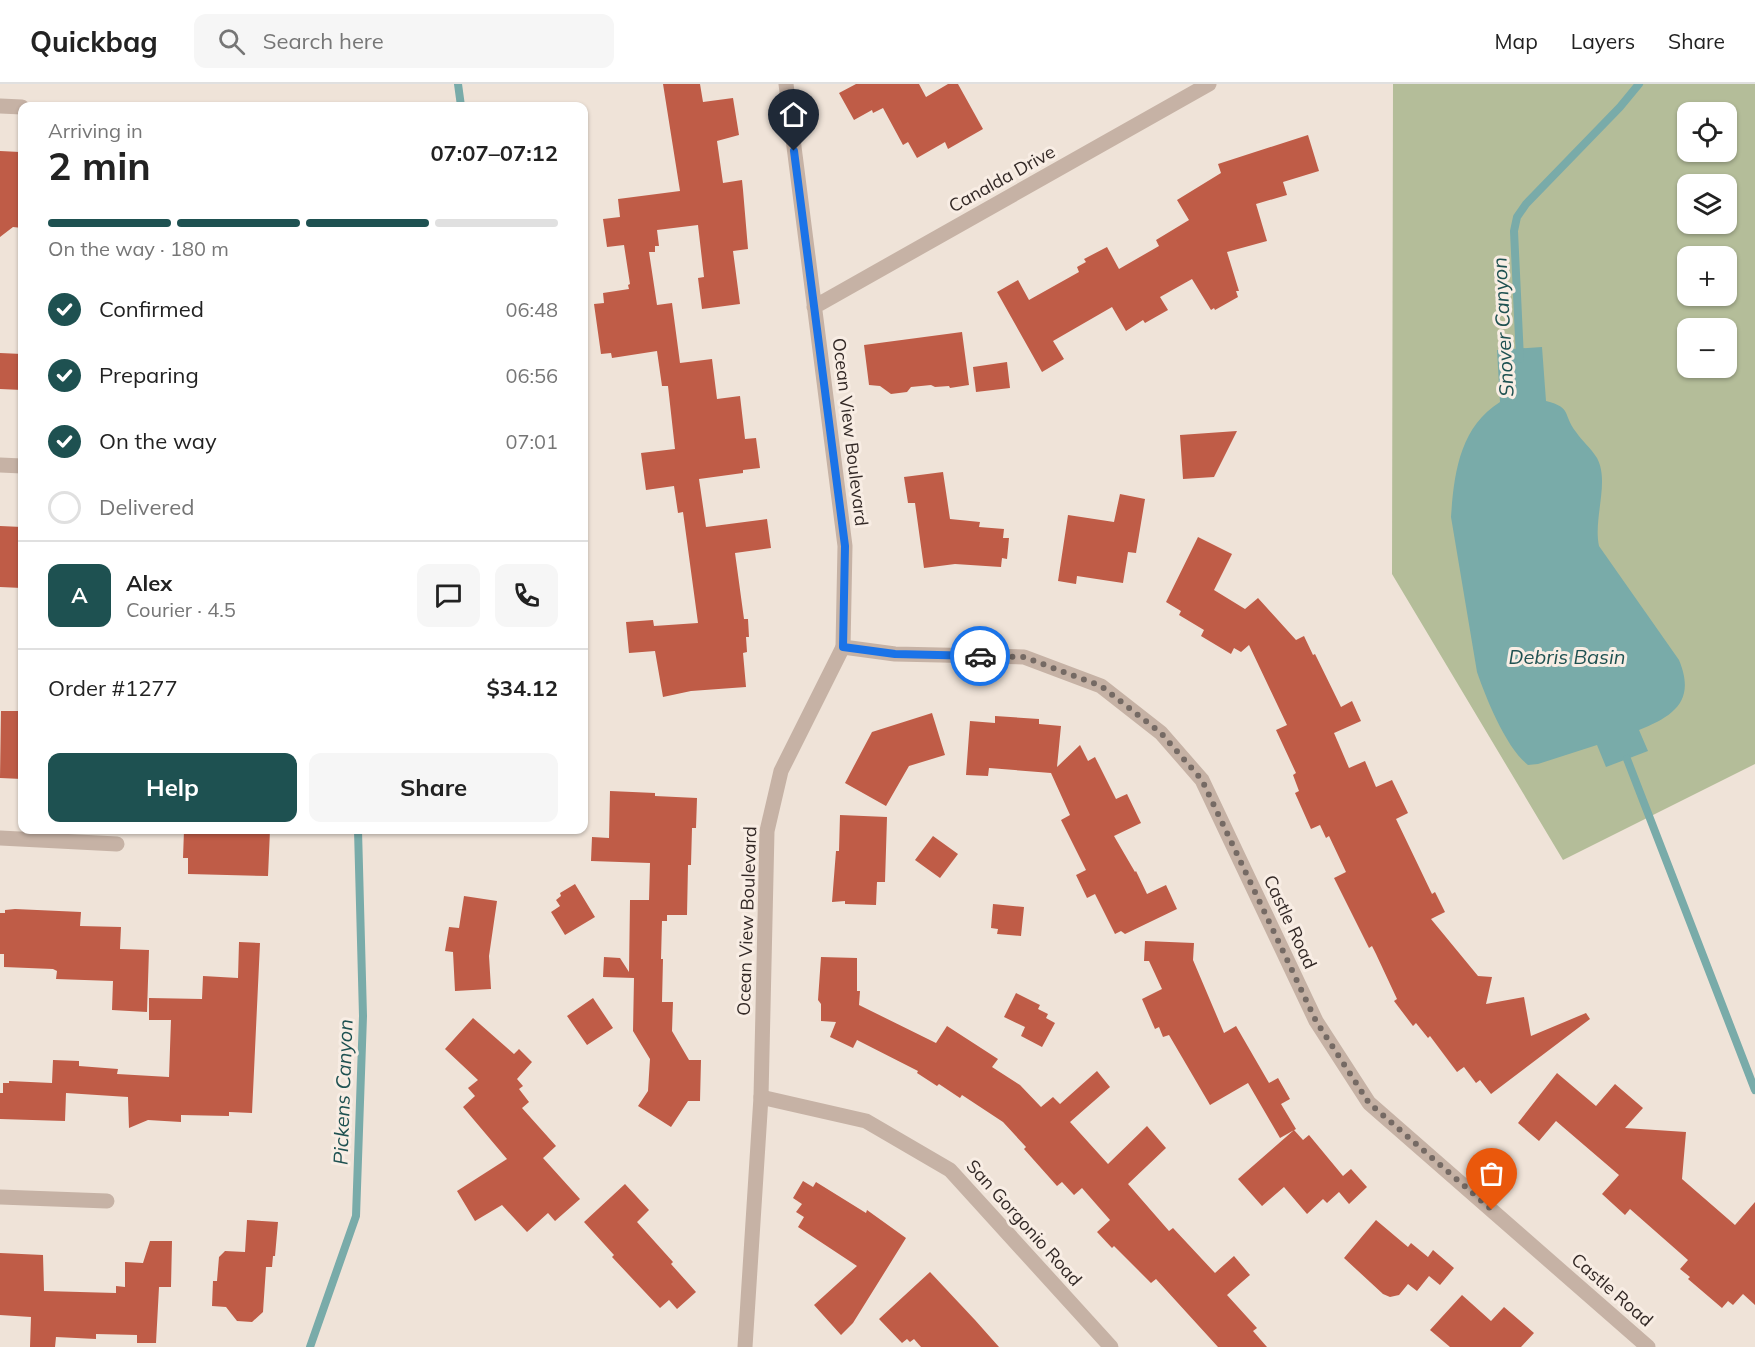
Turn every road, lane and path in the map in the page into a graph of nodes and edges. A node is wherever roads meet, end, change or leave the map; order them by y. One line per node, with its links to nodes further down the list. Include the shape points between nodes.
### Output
1 (786, 84): 5 (street, Ocean View Boulevard)
2 (1209, 84): 5 (street, Canalda Drive)
3 (0, 106): 4 (street)
4 (18, 107)
5 (814, 307): 8 (street, Ocean View Boulevard, via 845,546)
6 (0, 465): 7 (street)
7 (18, 466)
8 (843, 647): 11 (street, Ocean View Boulevard, via 781,771 767,831); 16 (street, Castle Road, via 895,654 1024,657 1101,686 1161,733 1202,780 1316,1021 1369,1103)
9 (0, 838): 10 (street)
10 (117, 844)
11 (761, 1097): 14 (street, Ocean View Boulevard); 15 (street, San Gorgonio Road, via 866,1121 950,1170)
12 (0, 1197): 13 (street)
13 (107, 1201)
14 (745, 1347)
15 (1111, 1347)
16 (1648, 1347)

